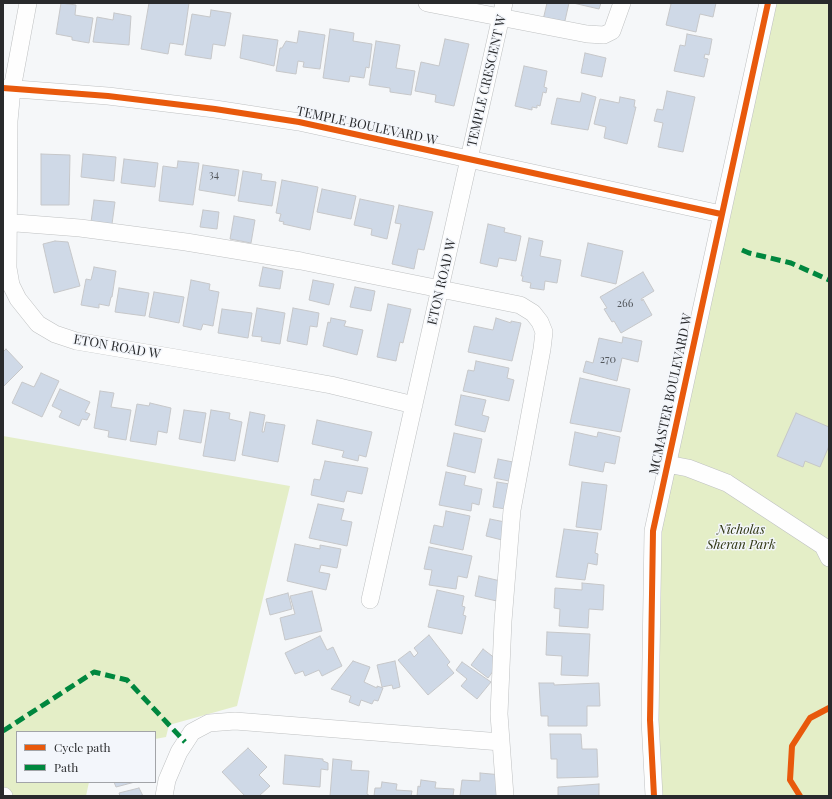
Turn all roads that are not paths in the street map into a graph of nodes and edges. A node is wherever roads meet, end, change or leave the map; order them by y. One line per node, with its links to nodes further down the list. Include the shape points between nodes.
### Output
1 (28, 3): 6 (street)
2 (427, 3): 5 (street)
3 (622, 3): 5 (street, via 612,31 604,35 588,34)
4 (768, 3): 8 (street, MCMASTER BOULEVARD W)
5 (503, 10): 7 (street, TEMPLE CRESCENT W)
6 (7, 88): 7 (street, TEMPLE BOULEVARD W, via 108,96 300,122); 9 (street, ETON ROAD W, via 9,121)
7 (470, 159): 8 (street, TEMPLE BOULEVARD W); 10 (street, ETON ROAD W)
8 (721, 214): 12 (street, MCMASTER BOULEVARD W)
9 (6, 222): 10 (street, via 80,228 186,242 301,261); 11 (street, ETON ROAD W, via 11,285 27,312 38,324 55,334 76,341 331,385)
10 (440, 289): 11 (street, ETON ROAD W); 15 (street, via 520,305 533,313 544,332 512,510 502,621 499,714)
11 (414, 405): 14 (street, ETON ROAD W)
12 (667, 464): 13 (street, via 688,468 727,483 823,546); 18 (street, MCMASTER BOULEVARD W, via 653,531 650,720)
13 (829, 558)
14 (370, 600)
15 (501, 742): 16 (street, via 235,721 209,723 192,732 178,752); 17 (street)
16 (164, 796)
17 (505, 796)
18 (654, 796)

